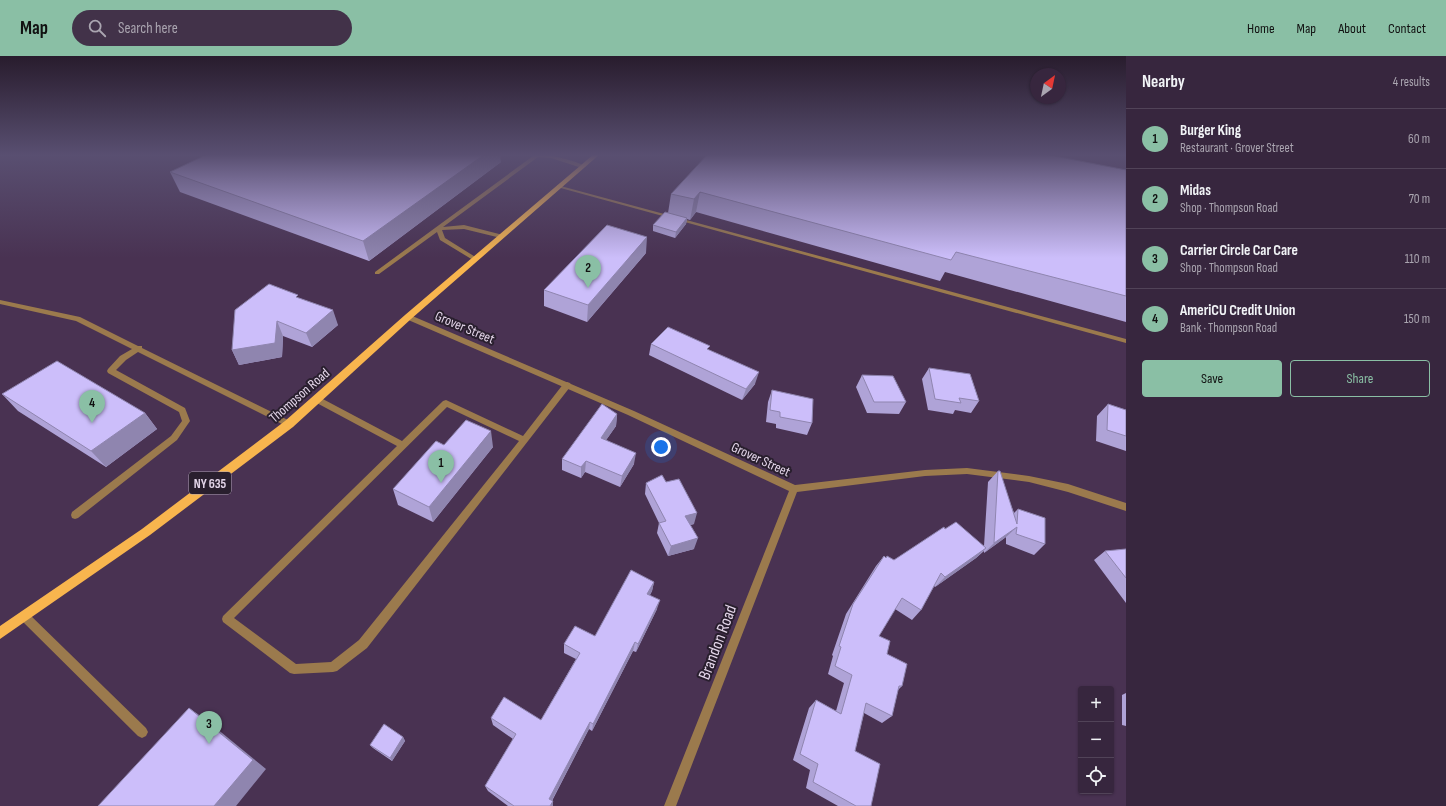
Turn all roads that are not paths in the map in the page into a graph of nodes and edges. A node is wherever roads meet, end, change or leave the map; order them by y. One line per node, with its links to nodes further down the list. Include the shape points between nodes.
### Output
1 (492, 189): 4 (street)
2 (556, 189): 5 (main road, Thompson Road / NY 635)
3 (570, 189): 10 (street)
4 (439, 228): 5 (street, via 464,227); 6 (street, via 442,239); 7 (street)
5 (501, 236): 6 (main road, Thompson Road / NY 635)
6 (475, 259): 9 (main road, Thompson Road / NY 635)
7 (377, 273)
8 (0, 302): 11 (street, via 78,318)
9 (408, 317): 12 (street, Grover Street); 13 (main road, Thompson Road / NY 635)
10 (1126, 341)
11 (139, 348): 14 (street); 19 (street, via 123,358 111,371 182,410 186,421 174,438)
12 (567, 385): 15 (street); 17 (street, Grover Street, via 631,412)
13 (316, 399): 14 (main road, Thompson Road / NY 635); 16 (street)
14 (289, 424): 20 (main road, Thompson Road / NY 635, via 146,532)
15 (524, 440): 16 (street, via 446,403); 16 (street, via 363,644 333,667 294,670 227,619)
16 (403, 445)
17 (794, 489): 18 (street, Grover Street, via 925,473 968,471 1029,478); 23 (street, Brandon Road)
18 (1126, 507)
19 (74, 516)
20 (24, 616): 21 (main road, Thompson Road / NY 635); 22 (street)
21 (0, 633)
22 (142, 732)
23 (670, 806)

